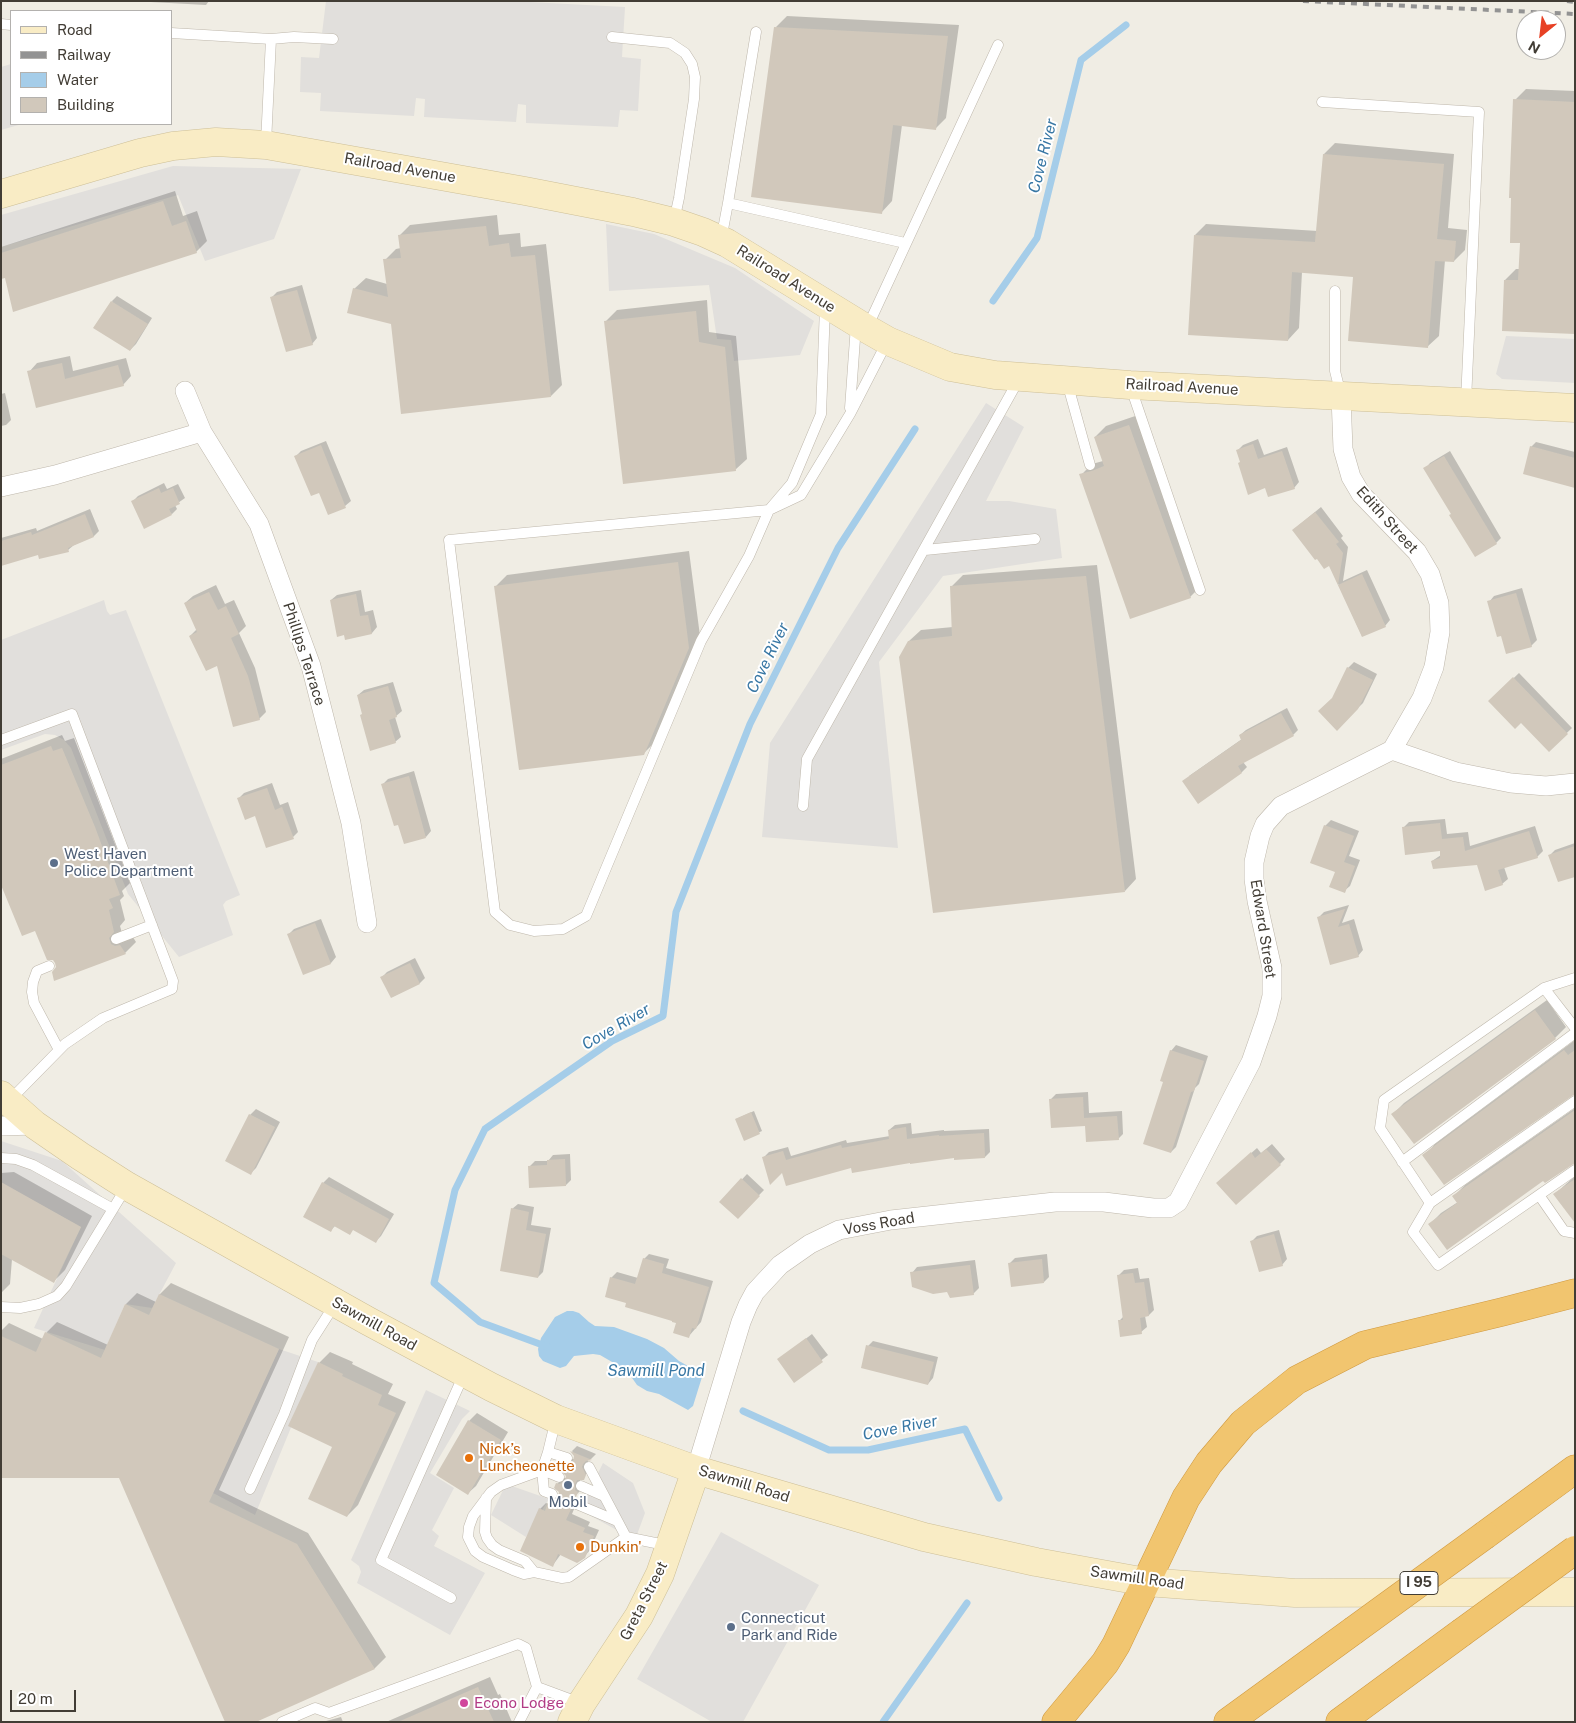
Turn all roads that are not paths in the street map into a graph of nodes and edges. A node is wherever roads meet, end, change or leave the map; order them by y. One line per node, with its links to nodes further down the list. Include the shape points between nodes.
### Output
1 (756, 32): 10 (lane)
2 (172, 33): 4 (lane)
3 (612, 38): 11 (lane, via 670,43 686,53 692,64 694,99)
4 (271, 39): 5 (lane, via 294,36); 8 (lane)
5 (333, 39)
6 (998, 45): 13 (lane)
7 (1322, 102): 22 (lane, via 1480,112)
8 (266, 145): 9 (street, Railroad Avenue, via 216,142 173,146); 11 (street, Railroad Avenue, via 525,191)
9 (1, 194)
10 (728, 203): 12 (lane); 13 (lane)
11 (674, 222): 12 (street, Railroad Avenue)
12 (721, 241): 15 (street, Railroad Avenue)
13 (905, 243): 16 (lane)
14 (1335, 291): 21 (lane, via 1334,372)
15 (825, 303): 16 (street, Railroad Avenue); 28 (lane, via 821,414 792,483)
16 (870, 331): 17 (street, Railroad Avenue, via 950,367); 24 (lane); 24 (lane)
17 (1020, 376): 18 (street, Railroad Avenue); 30 (lane)
18 (1067, 380): 19 (street, Railroad Avenue); 26 (lane)
19 (1130, 385): 21 (street, Railroad Avenue); 31 (lane)
20 (185, 391): 25 (street, Phillips Terrace)
21 (1341, 396): 22 (street, Railroad Avenue); 33 (street, Edith Street, via 1343,449 1351,477 1360,494 1417,552 1430,574 1439,603 1440,632 1434,667 1422,698)
22 (1466, 402): 23 (street, Railroad Avenue)
23 (1575, 408)
24 (850, 414): 28 (lane, via 801,495)
25 (202, 432): 27 (street, via 56,475); 36 (street, Phillips Terrace, via 258,524 312,666 351,823)
26 (1090, 465)
27 (1, 487)
28 (768, 510): 28 (lane, via 749,556 700,640 586,916 562,929 534,931 510,925 495,912 449,540)
29 (1035, 539): 30 (lane)
30 (925, 550): 35 (lane, via 807,759)
31 (1200, 590)
32 (1, 740): 37 (lane, via 72,714)
33 (1392, 750): 34 (street, via 1456,772 1511,783 1546,786); 52 (street, Edward Street, via 1282,806 1265,824 1254,862 1254,879 1272,968 1272,996 1251,1062)
34 (1575, 783)
35 (803, 806)
36 (367, 923)
37 (152, 925): 38 (lane); 44 (lane, via 173,982 172,988 103,1018)
38 (116, 939)
39 (49, 966): 44 (lane, via 37,971 32,992 34,1003)
40 (1575, 978): 41 (lane)
41 (1544, 988): 42 (lane); 48 (lane, via 1384,1100 1380,1128)
42 (1575, 1028)
43 (1575, 1033): 48 (lane)
44 (59, 1050): 46 (lane)
45 (1575, 1101): 53 (lane)
46 (4, 1108): 50 (street, Sawmill Road, via 35,1124)
47 (1, 1158): 54 (lane, via 33,1166)
48 (1402, 1162): 53 (lane)
49 (1575, 1170): 51 (lane)
50 (127, 1186): 54 (lane); 57 (street, Sawmill Road)
51 (1539, 1195): 53 (lane, via 1438,1265 1413,1232); 55 (lane, via 1564,1231)
52 (1178, 1202): 66 (street, Voss Road, via 1169,1208 1153,1208 1104,1202 1055,1202 891,1220 840,1230 810,1244 780,1265 760,1286 748,1306)
53 (1430, 1203)
54 (113, 1209): 58 (lane, via 66,1286 56,1296 40,1304)
55 (1575, 1233)
56 (1575, 1293): 79 (highway, via 1365,1345 1297,1380 1244,1423 1209,1463 1186,1498)
57 (336, 1303): 59 (street, Sawmill Road); 69 (lane, via 312,1340 284,1414)
58 (1, 1307)
59 (464, 1373): 60 (street, Sawmill Road); 81 (lane, via 381,1560)
60 (556, 1419): 61 (lane); 66 (street, Sawmill Road)
61 (548, 1452): 62 (lane); 65 (lane)
62 (567, 1458)
63 (589, 1467): 71 (lane)
64 (1575, 1469): 87 (highway, I 95, bridge)
65 (542, 1470): 67 (lane); 70 (lane, via 544,1491); 72 (lane, via 501,1485)
66 (696, 1470): 76 (street, Greta Street); 79 (street, Sawmill Road, via 924,1537)
67 (559, 1477)
68 (581, 1486): 71 (lane)
69 (250, 1488)
70 (552, 1494)
71 (604, 1496): 74 (lane)
72 (486, 1498): 78 (lane, via 487,1538 499,1550 526,1561); 78 (lane, via 469,1527 470,1544 483,1557 512,1570 524,1574)
73 (574, 1503): 74 (lane)
74 (617, 1521): 75 (lane)
75 (626, 1537): 76 (lane); 78 (lane, via 569,1577 556,1578)
76 (671, 1546): 83 (street, Greta Street, via 639,1616)
77 (1575, 1550): 88 (highway, bridge)
78 (534, 1572)
79 (1146, 1582): 80 (street, Sawmill Road, via 1295,1593); 86 (highway, via 1116,1645)
80 (1575, 1592)
81 (451, 1598)
82 (537, 1687): 83 (lane); 84 (lane, via 526,1648 518,1644 329,1713 315,1708); 85 (lane)
83 (576, 1713)
84 (282, 1722)
85 (519, 1722)
86 (1056, 1722)
87 (1228, 1722)
88 (1340, 1722)

